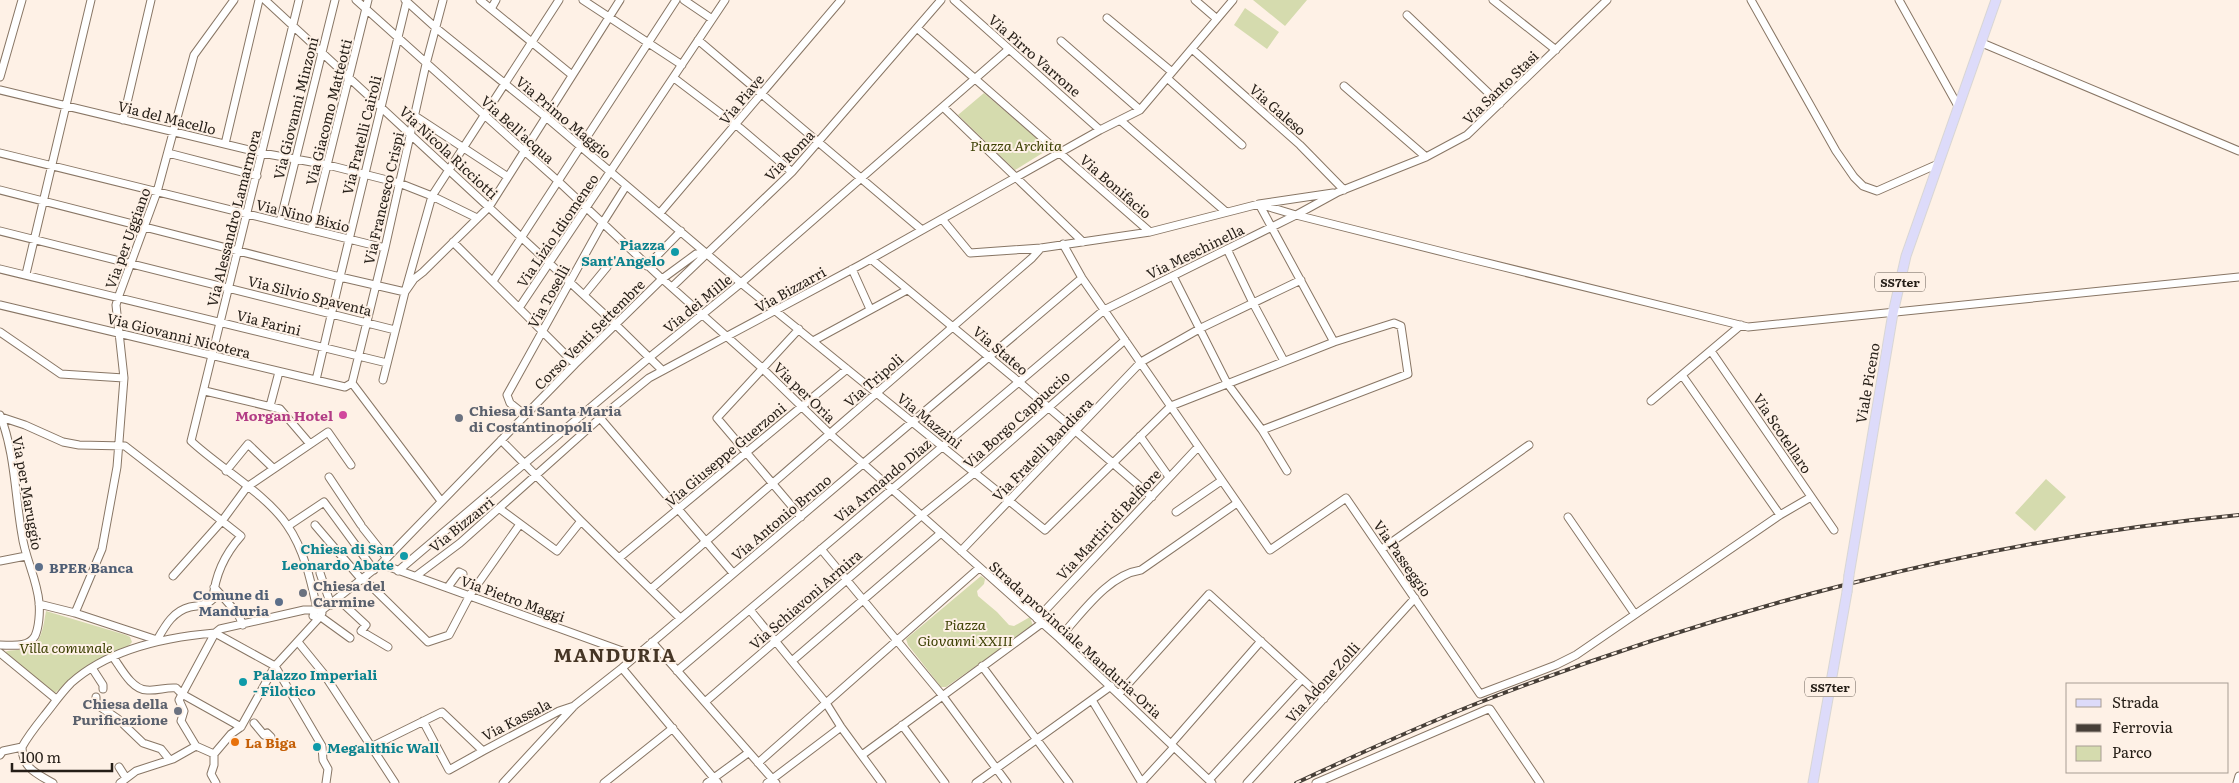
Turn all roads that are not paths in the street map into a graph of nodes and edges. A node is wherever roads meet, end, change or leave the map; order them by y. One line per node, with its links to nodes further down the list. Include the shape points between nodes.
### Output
1 (22, 0): 55 (street)
2 (91, 0): 64 (street)
3 (151, 0): 72 (street)
4 (234, 0): 76 (street, Via per Uggiano, via 194,55)
5 (259, 0): 79 (street)
6 (265, 0): 38 (street, Via Nicola Ricciotti)
7 (298, 0): 38 (street, Via Alessandro Lamarmora)
8 (335, 0): 50 (street, Via Giovanni Minzoni)
9 (356, 0): 31 (street, Via Bell'acqua)
10 (368, 0): 31 (street, Via Giacomo Matteotti)
11 (407, 0): 39 (street, Via Primo Maggio); 41 (street, Via Fratelli Cairoli)
12 (443, 0): 39 (street, Via Francesco Crispi)
13 (480, 0): 32 (street)
14 (496, 0): 32 (street)
15 (558, 0): 44 (street)
16 (583, 0): 34 (street)
17 (620, 0): 34 (street)
18 (676, 0): 45 (street)
19 (684, 0): 36 (street)
20 (725, 0): 36 (street, Via Lizio Idiomeneo)
21 (841, 0): 62 (street, Via Piave)
22 (941, 0): 40 (street, Via Roma)
23 (954, 0): 47 (street, Via Pirro Varrone)
24 (1195, 0): 37 (street)
25 (1233, 0): 37 (street, Via Bizzarri)
26 (1493, 0): 49 (street)
27 (1607, 0): 49 (street, Via Santo Stasi)
28 (1751, 0): 91 (street, via 1836,151 1864,186 1878,191)
29 (1899, 0): 65 (street)
30 (1996, 0): 46 (main road, Viale Piceno / SS7ter)
31 (366, 9): 41 (street, Via Bell'acqua); 56 (street, Via Giacomo Matteotti)
32 (491, 9): 44 (street)
33 (1407, 14): 63 (street)
34 (609, 17): 45 (street); 53 (street)
35 (1107, 18): 54 (street)
36 (712, 19): 42 (street, Via Lizio Idiomeneo)
37 (1217, 19): 48 (street, Via Bizzarri)
38 (292, 25): 50 (street, Via Nicola Ricciotti); 87 (street, Via Alessandro Lamarmora)
39 (436, 28): 51 (street, Via Francesco Crispi); 59 (street, Via Primo Maggio)
40 (916, 28): 58 (street); 78 (street, Via Roma)
41 (398, 38): 51 (street, Via Bell'acqua); 66 (street, Via Fratelli Cairoli)
42 (698, 40): 52 (street, Via Lizio Idiomeneo); 62 (street)
43 (1061, 41): 68 (street)
44 (531, 42): 53 (street); 59 (street)
45 (648, 43): 52 (street); 81 (street)
46 (1982, 43): 65 (main road, Viale Piceno / SS7ter); 83 (street)
47 (1009, 49): 58 (street, Via dei Mille); 75 (street, Via Pirro Varrone)
48 (1192, 49): 54 (street, Via Bizzarri); 106 (street, Via Galeso, via 1300,145)
49 (1556, 50): 63 (street, Via Santo Stasi)
50 (322, 53): 56 (street, Via Nicola Ricciotti); 90 (street, Via Giovanni Minzoni)
51 (426, 64): 69 (street, Via Francesco Crispi); 70 (street, Via Bell'acqua)
52 (682, 65): 57 (street, Via Lizio Idiomeneo)
53 (572, 75): 71 (street)
54 (1170, 75): 68 (street, Via Bizzarri); 80 (street)
55 (0, 76)
56 (349, 78): 66 (street, Via Nicola Ricciotti); 92 (street, Via Giacomo Matteotti)
57 (674, 78): 74 (street); 96 (street, Via Lizio Idiomeneo)
58 (975, 79): 67 (street, Via dei Mille); 88 (street, Via Bonifacio)
59 (505, 84): 70 (street); 71 (street, Via Primo Maggio)
60 (1344, 86): 89 (street)
61 (0, 90): 64 (street, Via del Macello)
62 (762, 94): 74 (street, Via Piave); 78 (street)
63 (1500, 104): 89 (street, Via Santo Stasi, via 1467,135)
64 (66, 106): 72 (street, Via del Macello); 93 (street)
65 (1958, 106): 91 (main road, Viale Piceno / SS7ter)
66 (381, 107): 77 (street, Via Nicola Ricciotti); 97 (street, Via Fratelli Cairoli)
67 (943, 107): 100 (street); 101 (street, Via dei Mille)
68 (1140, 110): 73 (street, Via Bizzarri)
69 (415, 116): 77 (street, Via Francesco Crispi); 82 (street)
70 (484, 116): 82 (street); 84 (street, Via Bell'acqua)
71 (546, 117): 81 (street, Via Primo Maggio); 84 (street)
72 (123, 120): 76 (street, Via del Macello)
73 (1120, 120): 75 (street, Via Bizzarri); 113 (street)
74 (736, 124): 95 (street); 114 (street, Via Piave)
75 (1100, 130): 88 (street, Via Bizzarri)
76 (174, 132): 79 (street, Via del Macello); 86 (street, Via per Uggiano)
77 (411, 135): 94 (street, Via Nicola Ricciotti); 103 (street, Via Francesco Crispi)
78 (820, 142): 95 (street, Via Roma); 101 (street)
79 (225, 144): 87 (street, Via del Macello)
80 (1242, 145)
81 (581, 146): 96 (street, Via Primo Maggio); 102 (street)
82 (463, 148): 94 (street); 99 (street)
83 (2239, 151)
84 (524, 152): 99 (street); 102 (street, Via Bell'acqua)
85 (0, 153): 93 (street, Via Nino Bixio)
86 (168, 153): 98 (street); 107 (street, Via per Uggiano)
87 (262, 153): 90 (street, Via del Macello); 98 (street, Via Alessandro Lamarmora)
88 (1059, 153): 100 (street, Via Bizzarri); 127 (street, Via Bonifacio)
89 (1426, 157): 106 (street, Via Santo Stasi)
90 (296, 159): 92 (street, Via del Macello); 119 (street, Via Giovanni Minzoni)
91 (1938, 164): 170 (main road, Viale Piceno / SS7ter, via 1906,256)
92 (328, 165): 97 (street, Via del Macello); 123 (street, Via Giacomo Matteotti)
93 (52, 166): 107 (street, Via Nino Bixio); 109 (street)
94 (449, 169): 108 (street); 111 (street, Via Nicola Ricciotti)
95 (792, 172): 138 (street, Via Roma)
96 (610, 173): 104 (street, Via Primo Maggio); 112 (street, Via Lizio Idiomeneo)
97 (365, 174): 103 (street, Via del Macello); 130 (street, Via Fratelli Cairoli)
98 (257, 176): 115 (street, Via Alessandro Lamarmora)
99 (508, 177): 111 (street)
100 (1017, 177): 118 (street, Via Bizzarri); 132 (street)
101 (862, 178): 124 (street); 155 (street, Via dei Mille)
102 (558, 181): 112 (street, Via Bell'acqua); 128 (street)
103 (399, 183): 108 (street, Via del Macello); 134 (street, Via Francesco Crispi)
104 (626, 186): 114 (street, Via Primo Maggio); 120 (street, Via Toselli)
105 (0, 190): 109 (street)
106 (1341, 191): 110 (street, Via Santo Stasi); 116 (street, Via Santo Stasi)
107 (157, 192): 115 (street, Via Nino Bixio); 122 (street, Via per Uggiano)
108 (432, 196): 117 (street, Via del Macello); 160 (street)
109 (44, 201): 122 (street); 129 (street)
110 (1259, 204): 113 (street, Via Santo Stasi); 116 (street); 121 (street)
111 (489, 206): 117 (street); 128 (street, Via Nicola Ricciotti)
112 (586, 209): 120 (street, Via Bell'acqua); 141 (street, Via Lizio Idiomeneo)
113 (1226, 212): 127 (street, Via Santo Stasi)
114 (660, 213): 126 (street, Via Primo Maggio)
115 (247, 214): 119 (street, Via Nino Bixio); 137 (street, Via Alessandro Lamarmora)
116 (1296, 215): 121 (street, Via Meschinella); 175 (street)
117 (477, 218): 131 (street)
118 (942, 219): 124 (street, Via Bizzarri); 135 (street, Via Santo Stasi, via 970,253)
119 (280, 222): 123 (street, Via Nino Bixio)
120 (602, 224): 142 (street, Via Bell'acqua); 154 (street, Via Toselli)
121 (1272, 227): 136 (street, Via Meschinella); 152 (street)
122 (144, 228): 137 (street); 140 (street, Via per Uggiano)
123 (312, 230): 130 (street, Via Nino Bixio)
124 (922, 230): 139 (street, Via Bizzarri)
125 (0, 231): 129 (street, Via Silvio Spaventa)
126 (681, 232): 138 (street, Via Primo Maggio); 142 (street)
127 (1150, 232): 132 (street, Via Santo Stasi)
128 (522, 237): 141 (street, Via Nicola Ricciotti); 153 (street)
129 (34, 239): 140 (street, Via Silvio Spaventa); 146 (street)
130 (350, 240): 134 (street, Via Nino Bixio); 148 (street, Via Fratelli Cairoli)
131 (453, 242): 153 (street); 160 (street)
132 (1083, 242): 133 (street, Via Santo Stasi)
133 (1063, 244): 135 (street, Via Santo Stasi); 150 (street, Via Passeggio)
134 (385, 248): 156 (street, Via Francesco Crispi)
135 (1041, 248): 176 (street, Via Tripoli)
136 (1227, 249): 147 (street, Via Meschinella); 163 (street)
137 (238, 251): 148 (street); 157 (street, Via Alessandro Lamarmora)
138 (707, 253): 151 (street, Via Roma, via 696,254); 155 (street, Via Mazzini); 158 (street)
139 (871, 259): 145 (street, Via Bizzarri); 159 (street, Via Stateo)
140 (131, 263): 157 (street, Via Silvio Spaventa); 162 (street, Via per Uggiano)
141 (550, 264): 154 (street, Via Nicola Ricciotti); 165 (street, Via Lizio Idiomeneo)
142 (647, 266): 151 (street, Via Bell'acqua)
143 (607, 267): 161 (street)
144 (0, 268): 146 (street, Via Farini)
145 (852, 269): 166 (street); 168 (street, Via Bizzarri)
146 (26, 274): 162 (street, Via Farini)
147 (1173, 276): 167 (street, Via Meschinella); 177 (street)
148 (340, 277): 156 (street); 169 (street, Via Fratelli Cairoli)
149 (2239, 277): 170 (street)
150 (1082, 278): 167 (street, Via Passeggio); 191 (street, Via Antonio Bruno)
151 (662, 279): 158 (street); 174 (street, Corso Venti Settembre)
152 (1301, 280): 163 (street, Via Fratelli Bandiera); 186 (street)
153 (493, 281): 165 (street)
154 (570, 282): 161 (street, Via Nicola Ricciotti); 180 (street, Via Toselli)
155 (742, 283): 168 (street, Via Mazzini); 171 (street, Via dei Mille)
156 (375, 285): 160 (street); 173 (street, Via Francesco Crispi)
157 (229, 287): 169 (street, Via Silvio Spaventa); 172 (street, Via Alessandro Lamarmora)
158 (672, 287): 171 (street, Via per Oria)
159 (907, 290): 166 (street); 176 (street, Via Stateo)
160 (404, 292): 178 (street)
161 (584, 295): 174 (street, Via Nicola Ricciotti)
162 (118, 298): 172 (street, Via Farini); 182 (street, Via per Uggiano, via 116,305)
163 (1253, 303): 177 (street, Via Fratelli Bandiera); 193 (street)
164 (0, 305): 182 (street, Via Giovanni Nicotera)
165 (519, 308): 180 (street)
166 (870, 310): 185 (street)
167 (1104, 310): 184 (street, Via Passeggio); 205 (street, Via Armando Diaz)
168 (776, 311): 179 (street, Via Mazzini); 183 (street, Via Bizzarri)
169 (332, 313): 173 (street, Via Silvio Spaventa); 187 (street, Via Fratelli Cairoli)
170 (1893, 313): 175 (street, via 1748,327); 377 (main road, Viale Piceno / SS7ter, bridge)
171 (702, 315): 183 (street, Via per Oria); 192 (street, Via dei Mille)
172 (220, 322): 187 (street, Via Farini); 189 (street, Via Alessandro Lamarmora)
173 (366, 323): 178 (street, Via Silvio Spaventa); 190 (street)
174 (615, 324): 192 (street, Via Nicola Ricciotti); 196 (street, Corso Venti Settembre)
175 (1741, 325): 188 (street)
176 (953, 327): 191 (street, Via Stateo); 209 (street, Via Tripoli)
177 (1200, 328): 194 (street, Via Fratelli Bandiera); 206 (street)
178 (395, 330): 195 (street)
179 (799, 330): 185 (street, Via Mazzini); 197 (street)
180 (543, 331): 196 (street); 216 (street, Via Toselli, via 507,395)
181 (0, 332): 202 (street, via 61,374)
182 (121, 334): 189 (street, Via Giovanni Nicotera); 202 (street, Via per Uggiano)
183 (728, 337): 197 (street, Via per Oria); 199 (street, Via Bizzarri)
184 (1126, 340): 194 (street, Via Passeggio); 214 (street, Via Borgo Cappuccio)
185 (813, 341): 198 (street, Via Mazzini)
186 (1334, 342): 193 (street); 219 (street, via 1394,323 1401,326 1408,374)
187 (324, 348): 190 (street, Via Farini); 203 (street, Via Fratelli Cairoli)
188 (1711, 350): 201 (street); 246 (street, Via Scotellaro)
189 (213, 355): 200 (street, Via Giovanni Nicotera); 208 (street, Via Alessandro Lamarmora)
190 (358, 356): 195 (street, Via Farini); 207 (street)
191 (989, 356): 205 (street, Via Stateo); 218 (street, Via Antonio Bruno)
192 (650, 357): 199 (street, Via Nicola Ricciotti); 233 (street, Via dei Mille)
193 (1284, 361): 206 (street)
194 (1141, 362): 213 (street, Via Passeggio); 220 (street, Via Fratelli Bandiera)
195 (387, 363): 204 (street)
196 (575, 364): 216 (street, Corso Venti Settembre)
197 (762, 368): 212 (street, Via per Oria); 229 (street, via 717,418)
198 (847, 369): 209 (street, Via Mazzini); 212 (street, Via Giuseppe Guerzoni)
199 (662, 370): 217 (street, Via Bizzarri)
200 (279, 372): 203 (street, Via Giovanni Nicotera); 211 (street)
201 (1682, 375): 210 (street); 254 (street)
202 (124, 378): 226 (street, Via per Uggiano)
203 (316, 380): 207 (street, Via Giovanni Nicotera, via 346,387)
204 (382, 380)
205 (1019, 382): 214 (street, Via Stateo); 227 (street, Via Armando Diaz)
206 (1227, 382): 213 (street); 219 (street)
207 (352, 383): 247 (street)
208 (205, 391): 211 (street); 235 (street, Via Alessandro Lamarmora, via 191,441)
209 (877, 394): 218 (street, Via Mazzini); 221 (street, Via Tripoli)
210 (1651, 401)
211 (270, 406): 224 (street, via 280,409)
212 (802, 406): 221 (street, Via per Oria); 229 (street, Via Giuseppe Guerzoni)
213 (1171, 406): 222 (street); 228 (street, Via Passeggio)
214 (1047, 407): 220 (street, Via Stateo); 237 (street, Via Borgo Cappuccio)
215 (1, 416): 226 (street, via 63,442); 268 (street, Via per Maruggio)
216 (524, 416): 223 (street, Corso Venti Settembre)
217 (600, 418): 238 (street, Via Bizzarri); 250 (street)
218 (912, 422): 227 (street, Via Mazzini); 231 (street, Via Antonio Bruno)
219 (1262, 430): 236 (street)
220 (1076, 432): 230 (street, Via Stateo); 248 (street, Via Fratelli Bandiera)
221 (830, 434): 231 (street, Via per Oria); 242 (street, Via Tripoli)
222 (1140, 436): 230 (street); 240 (street)
223 (501, 440): 233 (street); 247 (street, Corso Venti Settembre)
224 (310, 444): 232 (street, via 328,432); 234 (street)
225 (1529, 445): 266 (street)
226 (119, 446): 257 (street, via 125,446); 293 (street, Via per Uggiano, via 102,549)
227 (942, 446): 237 (street, Via Mazzini); 244 (street, Via Armando Diaz)
228 (1198, 447): 240 (street, Via Martiri di Belfiore); 241 (street, Via Passeggio)
229 (746, 452): 242 (street); 250 (street, Via Giuseppe Guerzoni)
230 (1113, 463): 245 (street, Via Stateo); 248 (street, Via Mazzini, via 1045,530)
231 (864, 464): 244 (street, Via per Oria); 255 (street, Via Antonio Bruno)
232 (351, 465)
233 (525, 465): 238 (street); 275 (street, Via dei Mille)
234 (273, 468): 235 (street, via 248,444); 243 (street)
235 (226, 471): 243 (street)
236 (1287, 471)
237 (974, 473): 248 (street, Via Mazzini); 253 (street, Via Borgo Cappuccio)
238 (536, 476): 251 (street, Via Bizzarri); 258 (street)
239 (329, 477): 269 (street)
240 (1169, 477): 245 (street, Via Martiri di Belfiore)
241 (1221, 481): 249 (street, Via Passeggio); 252 (street)
242 (774, 484): 255 (street); 264 (street, Via Tripoli)
243 (247, 487): 257 (street); 261 (street)
244 (892, 488): 253 (street, Via per Oria); 265 (street, Via Armando Diaz)
245 (1152, 497): 297 (street, Via Martiri di Belfiore)
246 (1811, 497): 254 (street, Via Passeggio); 262 (street, Via Scotellaro)
247 (441, 501): 269 (street, Corso Venti Settembre)
248 (1009, 502): 267 (street, Via Fratelli Bandiera)
249 (1237, 503): 266 (street, Via Passeggio, via 1270,550 1346,498); 302 (street, via 1141,570 1113,582)
250 (679, 508): 264 (street); 270 (street, Via Giuseppe Guerzoni)
251 (500, 509): 259 (street); 280 (street, Via Bizzarri)
252 (1176, 512)
253 (922, 515): 263 (street, Strada provinciale Manduria-Oria); 282 (street, Via Schiavoni Armira)
254 (1780, 515): 295 (street, Via Passeggio)
255 (801, 516): 278 (street, Via Antonio Bruno)
256 (1568, 518): 295 (street)
257 (222, 521): 279 (street); 283 (street, via 240,536 230,549)
258 (581, 521): 259 (street, via 557,551); 270 (street)
259 (520, 524): 286 (street)
260 (315, 525): 281 (street)
261 (288, 526): 274 (street, via 324,502); 294 (street, via 307,568)
262 (1834, 530)
263 (941, 533): 267 (street, Strada provinciale Manduria-Oria); 289 (street)
264 (706, 541): 278 (street); 285 (street, Via Tripoli)
265 (821, 549): 282 (street); 292 (street, Via Armando Diaz)
266 (1382, 549): 287 (street, Via Passeggio)
267 (961, 551): 273 (street, Strada provinciale Manduria-Oria)
268 (26, 556): 271 (street); 290 (street, Via per Maruggio)
269 (386, 557): 272 (street, Corso Venti Settembre)
270 (619, 558): 285 (street)
271 (0, 561)
272 (381, 564): 274 (street, Corso Venti Settembre); 275 (street, Via Pietro Maggi)
273 (980, 568): 297 (street, Strada provinciale Manduria-Oria); 304 (street)
274 (374, 570): 281 (street, Corso Venti Settembre)
275 (398, 571): 280 (street, Via Pietro Maggi)
276 (320, 573): 291 (street)
277 (463, 574): 284 (street, via 459,572)
278 (733, 574): 296 (street, Via Antonio Bruno)
279 (173, 576)
280 (416, 576): 284 (street, Via Pietro Maggi)
281 (363, 579): 286 (street, via 428,642 449,635); 288 (street)
282 (847, 579): 289 (street); 308 (street, Via Schiavoni Armira)
283 (214, 587): 298 (street, via 238,614); 303 (street, via 213,599 209,603 189,607 170,619)
284 (448, 588): 286 (street, Via Pietro Maggi)
285 (650, 589): 296 (street)
286 (470, 595): 313 (street, Via Pietro Maggi)
287 (1415, 598): 295 (street, Via Passeggio, via 1480,694 1576,655); 328 (street, Via Adone Zolli)
288 (338, 599): 291 (street); 310 (street, via 366,625 361,631)
289 (864, 599): 304 (street); 315 (street)
290 (39, 604): 293 (street); 309 (street, Via per Maruggio, via 36,634 32,641)
291 (331, 604): 294 (street)
292 (750, 610): 308 (street); 320 (street, Via Armando Diaz)
293 (75, 613): 300 (street)
294 (319, 613): 298 (street, via 304,610); 301 (street); 306 (street)
295 (1634, 613)
296 (680, 618): 307 (street, Via Antonio Bruno)
297 (1040, 621): 302 (street, Strada provinciale Manduria-Oria); 317 (street)
298 (243, 625): 299 (street)
299 (215, 633): 303 (street); 316 (street); 324 (street)
300 (135, 634): 303 (street); 311 (street, via 139,641)
301 (350, 638)
302 (1059, 638): 322 (street, Strada provinciale Manduria-Oria)
303 (157, 640): 311 (street)
304 (898, 640): 326 (street); 332 (street)
305 (1260, 641): 321 (street); 325 (street, via 1209,594); 342 (street)
306 (298, 642): 316 (street); 344 (street, via 324,674)
307 (652, 642): 313 (street, Via Antonio Bruno); 320 (street)
308 (775, 642): 315 (street); 331 (street, Via Schiavoni Armira)
309 (0, 645)
310 (388, 646)
311 (135, 649): 314 (street)
312 (0, 653): 327 (street)
313 (636, 656): 319 (street, Via Antonio Bruno)
314 (113, 657): 318 (street); 324 (street, via 140,689 176,688)
315 (792, 660): 332 (street)
316 (275, 666): 337 (street); 363 (street, via 322,746 323,760 328,769)
317 (982, 666): 326 (street); 341 (street)
318 (92, 668): 323 (street); 327 (street)
319 (622, 668): 333 (street, Via Antonio Bruno); 339 (street)
320 (677, 671): 331 (street)
321 (1302, 679): 328 (street); 360 (street)
322 (1110, 686): 325 (street, Strada provinciale Manduria-Oria); 329 (street)
323 (103, 689)
324 (182, 694): 337 (street); 343 (street, via 179,700 184,710 182,720)
325 (1119, 694): 342 (street, Strada provinciale Manduria-Oria)
326 (942, 695): 336 (street); 354 (street)
327 (56, 699): 345 (street)
328 (1324, 699): 374 (street, Via Adone Zolli)
329 (1092, 700): 341 (street); 373 (street)
330 (96, 701): 351 (street, via 143,743 162,750)
331 (705, 702): 347 (street)
332 (826, 703): 338 (street); 352 (street)
333 (575, 705): 346 (street, Via Kassala); 365 (street, Via Antonio Bruno)
334 (423, 721): 344 (street, Via Kassala); 346 (street, Via Kassala, via 442,712); 346 (street, via 450,770)
335 (254, 723): 340 (street, via 264,735 267,733)
336 (902, 725): 350 (street); 369 (street)
337 (241, 727): 348 (street)
338 (841, 727): 350 (street); 359 (street)
339 (673, 728): 357 (street); 366 (street)
340 (271, 737)
341 (1037, 740): 354 (street); 372 (street)
342 (1172, 745): 360 (street, Strada provinciale Manduria-Oria); 373 (street)
343 (196, 746): 348 (street); 351 (street)
344 (371, 747): 364 (street)
345 (22, 748): 349 (street, via 4,751); 356 (street, via 24,762)
346 (483, 751)
347 (748, 752): 352 (street); 357 (street)
348 (214, 754): 362 (street, via 211,774)
349 (0, 755)
350 (862, 755): 368 (street)
351 (169, 759): 358 (street, via 136,771)
352 (758, 763): 359 (street)
353 (119, 767): 358 (street)
354 (997, 769): 370 (street); 371 (street)
355 (2239, 776): 378 (street)
356 (40, 780): 361 (street)
357 (716, 780): 367 (street)
358 (122, 782)
359 (772, 782)
360 (1211, 782)
361 (53, 783)
362 (216, 783)
363 (326, 783)
364 (395, 783)
365 (503, 783)
366 (604, 783)
367 (707, 783)
368 (882, 783)
369 (945, 783)
370 (976, 783)
371 (1007, 783)
372 (1069, 783)
373 (1141, 783)
374 (1247, 783)
375 (1316, 783): 376 (street, via 1488,709)
376 (1540, 783)
377 (1813, 783)
378 (2237, 783)

